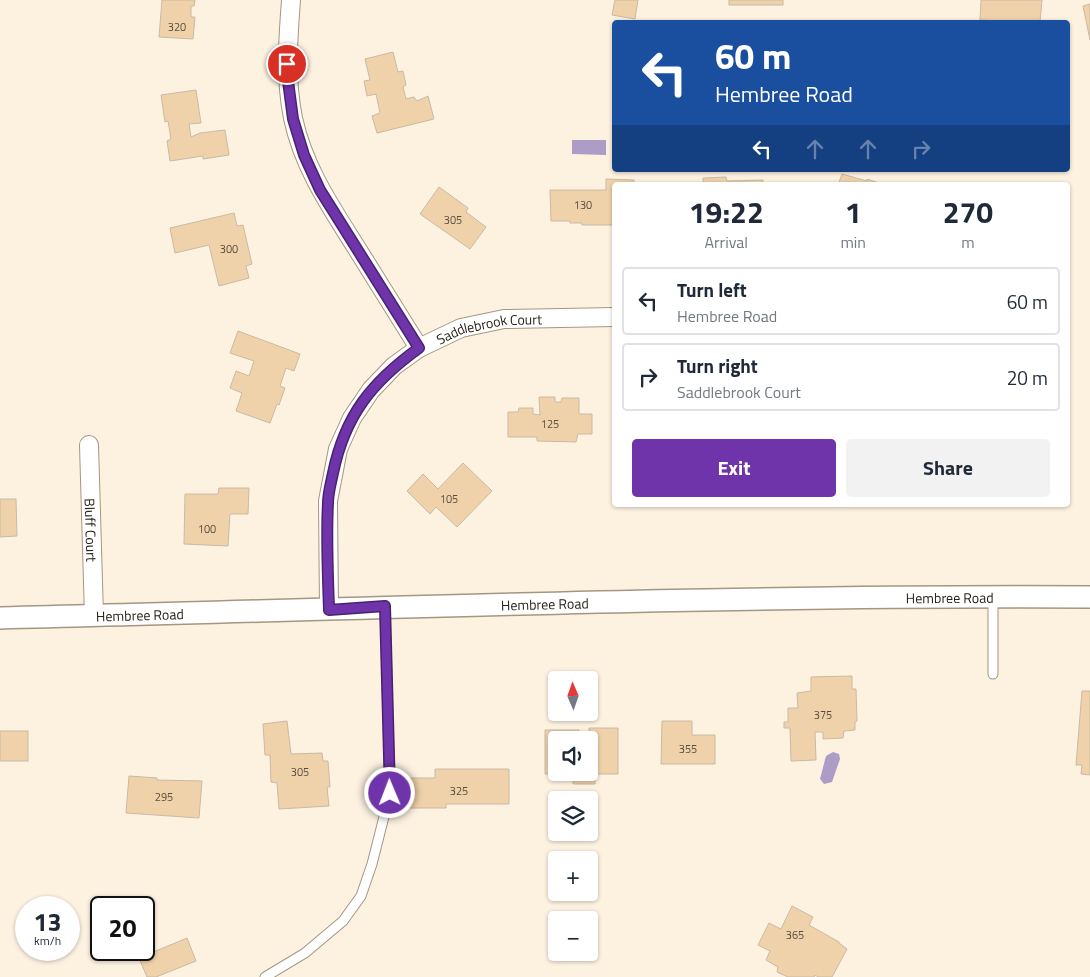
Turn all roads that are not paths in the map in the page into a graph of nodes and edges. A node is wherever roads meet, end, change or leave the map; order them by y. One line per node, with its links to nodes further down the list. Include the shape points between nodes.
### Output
1 (291, 0): 3 (street, via 288,81 293,119 304,155 320,190)
2 (612, 317): 3 (street, Saddlebrook Court, via 504,319 461,328)
3 (419, 348): 8 (street, Saddlebrook Court, via 394,366 371,390 352,418 338,448 328,501)
4 (89, 445): 9 (street, Bluff Court)
5 (993, 596): 6 (street, Hembree Road); 7 (street, Hembree Road); 11 (lane)
6 (1090, 597)
7 (385, 606): 8 (street, Hembree Road); 12 (lane, via 390,793 372,864 361,896 344,921 305,953)
8 (329, 610): 9 (street, Hembree Road)
9 (94, 616): 10 (street, Hembree Road)
10 (0, 618)
11 (993, 674)
12 (265, 977)

